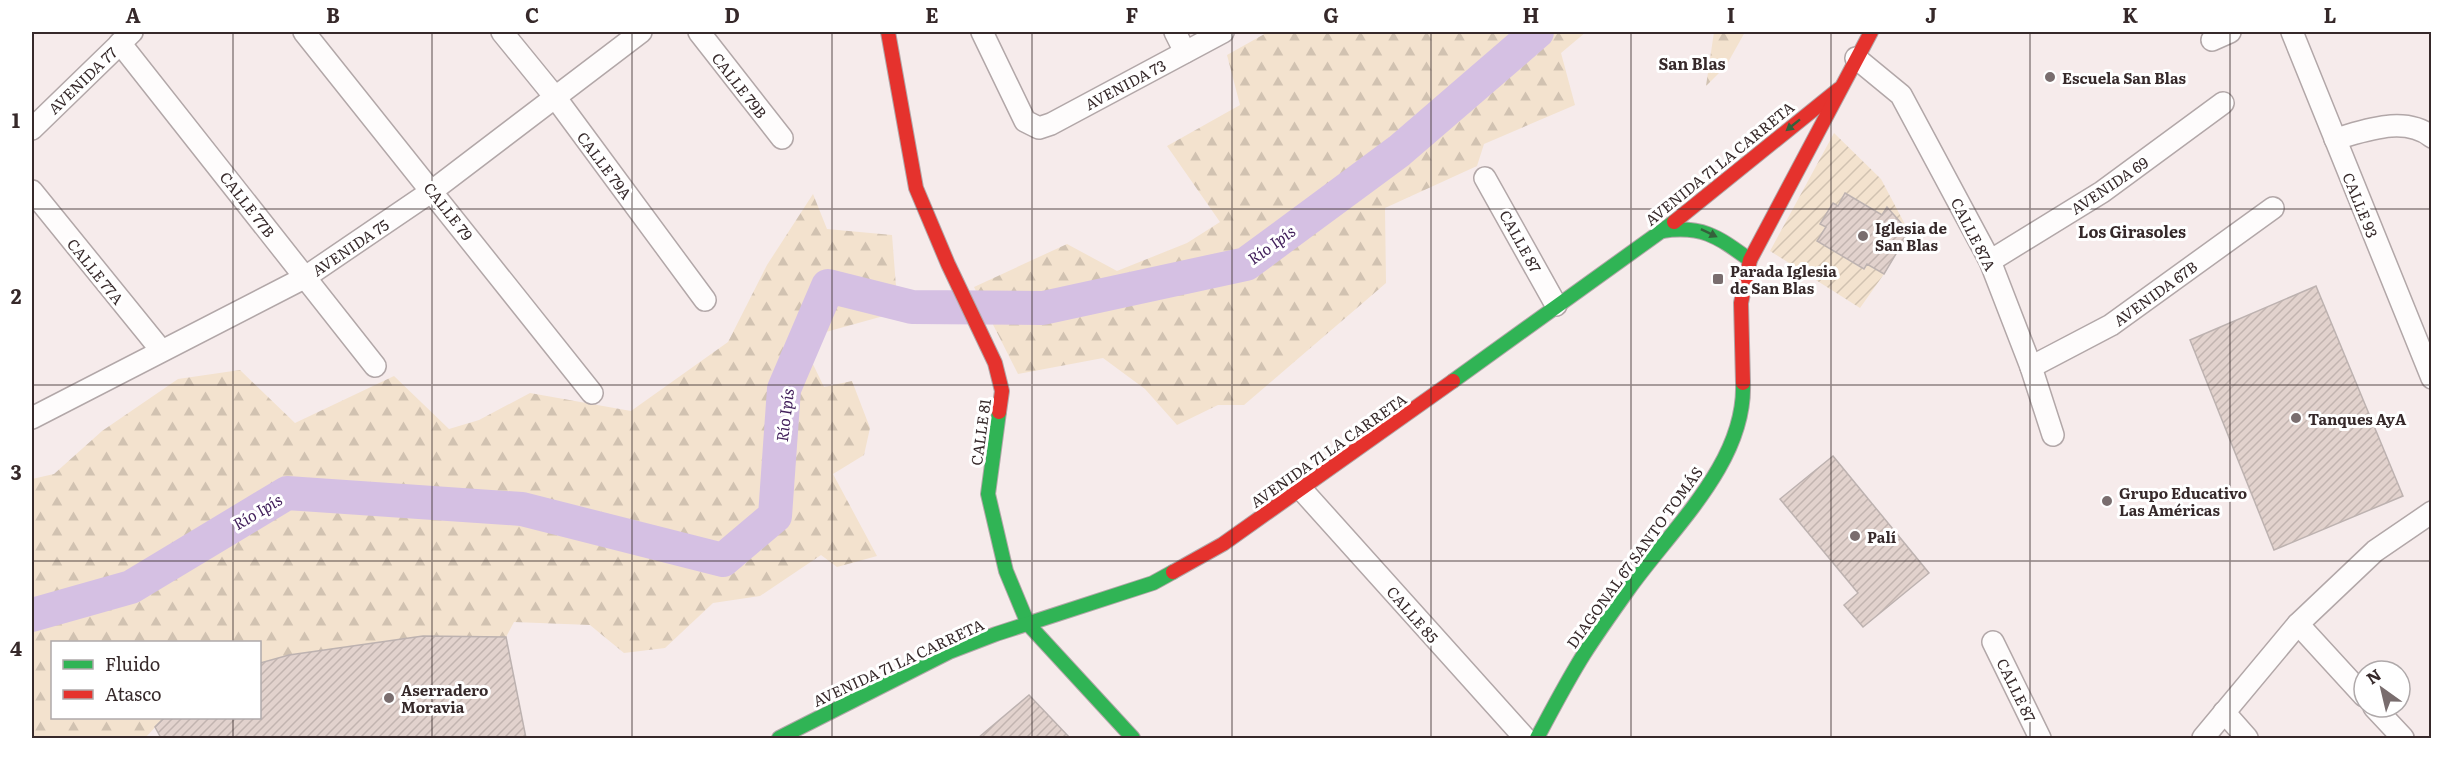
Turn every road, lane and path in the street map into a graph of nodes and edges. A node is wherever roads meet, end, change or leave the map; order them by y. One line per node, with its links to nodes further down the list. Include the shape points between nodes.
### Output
1 (304, 32): 23 (street, CALLE 79)
2 (502, 32): 15 (street, CALLE 79A)
3 (641, 32): 15 (street, AVENIDA 75)
4 (699, 32): 19 (street, CALLE 79B)
5 (888, 32): 40 (street, CALLE 81, via 916,188 995,363 1002,391 988,494 1006,571)
6 (982, 32): 12 (street, AVENIDA 73, via 1025,121 1039,128)
7 (1175, 32): 12 (street)
8 (1223, 32): 12 (street, AVENIDA 73)
9 (1871, 32): 13 (street, DIAGONAL 67 SANTO TOMÁS)
10 (2292, 32): 20 (street, CALLE 93)
11 (126, 37): 17 (street, AVENIDA 77); 28 (street, CALLE 77B)
12 (1185, 52)
13 (1856, 58): 14 (street, DIAGONAL 67 SANTO TOMÁS); 27 (street, CALLE 87A, via 1902,95)
14 (1839, 89): 25 (street, AVENIDA 71 LA CARRETA, one-way to 25); 26 (street, DIAGONAL 67 SANTO TOMÁS)
15 (555, 97): 23 (street, AVENIDA 75); 29 (street, CALLE 79A)
16 (2223, 103): 27 (street, AVENIDA 69, via 2102,192)
17 (32, 129)
18 (2432, 137): 20 (street, via 2423,130 2387,125)
19 (782, 138)
20 (2335, 139): 34 (street, CALLE 93)
21 (1485, 178): 30 (street, CALLE 87)
22 (32, 191): 31 (street, CALLE 77A)
23 (432, 191): 28 (street, AVENIDA 75); 35 (street, CALLE 79)
24 (2273, 208): 33 (street, AVENIDA 67B, via 2111,325)
25 (1662, 231): 26 (street, one-way to 26, via 1680,227 1702,229); 30 (street, AVENIDA 71 LA CARRETA)
26 (1750, 260): 50 (street, DIAGONAL 67 SANTO TOMÁS, via 1741,303 1744,403 1724,460 1688,515 1630,587 1583,655)
27 (1990, 261): 33 (street, CALLE 87A)
28 (304, 278): 31 (street, AVENIDA 75); 32 (street, CALLE 77B)
29 (705, 300)
30 (1556, 305): 38 (street, AVENIDA 71 LA CARRETA)
31 (160, 350): 36 (street, AVENIDA 75)
32 (375, 366)
33 (2031, 367): 37 (street, CALLE 87A)
34 (2432, 378)
35 (592, 393)
36 (32, 418)
37 (2053, 435)
38 (1302, 490): 40 (street, AVENIDA 71 LA CARRETA, via 1223,544 1153,583); 49 (street, CALLE 85)
39 (2432, 512): 41 (street, via 2375,551)
40 (1028, 624): 46 (street, AVENIDA 71 LA CARRETA, via 949,652); 48 (street, CALLE 81)
41 (2298, 624): 43 (street); 44 (street)
42 (1993, 642): 51 (street, CALLE 87)
43 (2352, 683)
44 (2224, 712): 52 (street); 53 (street)
45 (2385, 719): 54 (street)
46 (804, 733): 47 (street, AVENIDA 71 LA CARRETA)
47 (779, 738)
48 (1133, 738)
49 (1525, 738)
50 (1536, 738)
51 (2040, 738)
52 (2203, 738)
53 (2247, 738)
54 (2403, 738)

